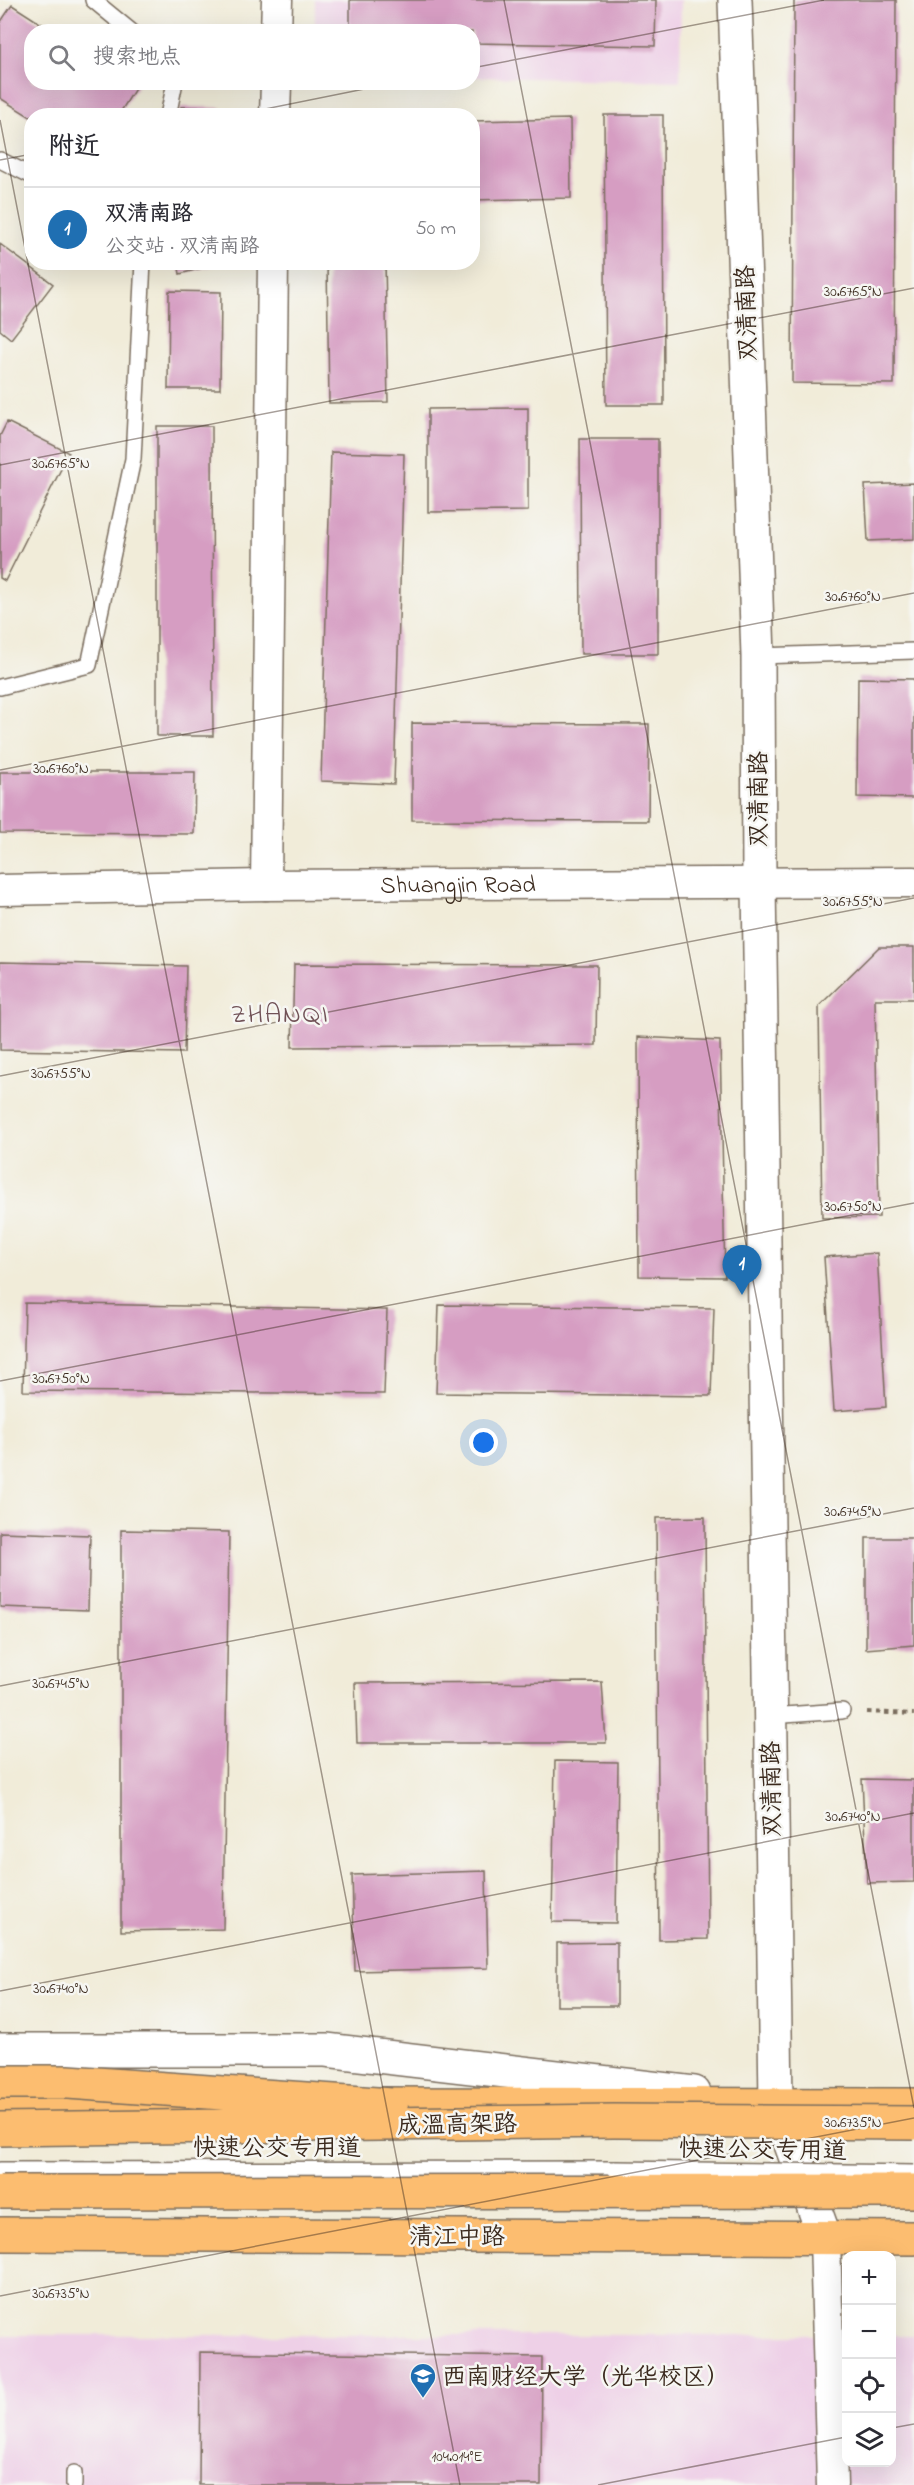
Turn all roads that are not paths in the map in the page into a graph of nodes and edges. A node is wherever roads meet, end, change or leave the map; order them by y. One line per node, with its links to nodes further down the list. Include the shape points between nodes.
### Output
1 (93, 0): 4 (lane)
2 (277, 0): 5 (street)
3 (735, 0): 15 (street, 双清南路)
4 (123, 24)
5 (276, 24)
6 (173, 90): 8 (lane)
7 (276, 90): 9 (street)
8 (170, 108)
9 (275, 108)
10 (0, 160): 11 (lane)
11 (24, 172)
12 (143, 270): 16 (lane, via 134,459 89,665)
13 (273, 270): 19 (street)
14 (914, 651): 15 (lane)
15 (758, 656): 17 (street, 双清南路)
16 (0, 687)
17 (759, 882): 18 (street, Shuangjin Road); 19 (street, Shuangjin Road); 22 (street, 双清南路)
18 (914, 882)
19 (266, 885): 20 (street, Shuangjin Road)
20 (0, 890)
21 (842, 1711): 22 (lane)
22 (770, 1716): 25 (street, 双清南路)
23 (0, 2050): 25 (street, via 326,2050)
24 (0, 2082): 28 (main road, bridge, via 68,2082)
25 (776, 2103): 26 (main road); 27 (main road); 36 (street, 双清南路)
26 (0, 2105)
27 (914, 2105)
28 (614, 2121): 29 (main road, 成温高架路, bridge); 30 (main road, 成温高架路, bridge)
29 (914, 2123)
30 (0, 2129)
31 (0, 2170): 32 (lane, 快速公交专用道, bridge, via 615,2169)
32 (914, 2173)
33 (914, 2191): 34 (main road, bridge)
34 (0, 2192)
35 (0, 2234): 36 (main road, 清江中路)
36 (825, 2238): 37 (main road, 清江中路); 38 (street)
37 (914, 2238)
38 (832, 2485)

